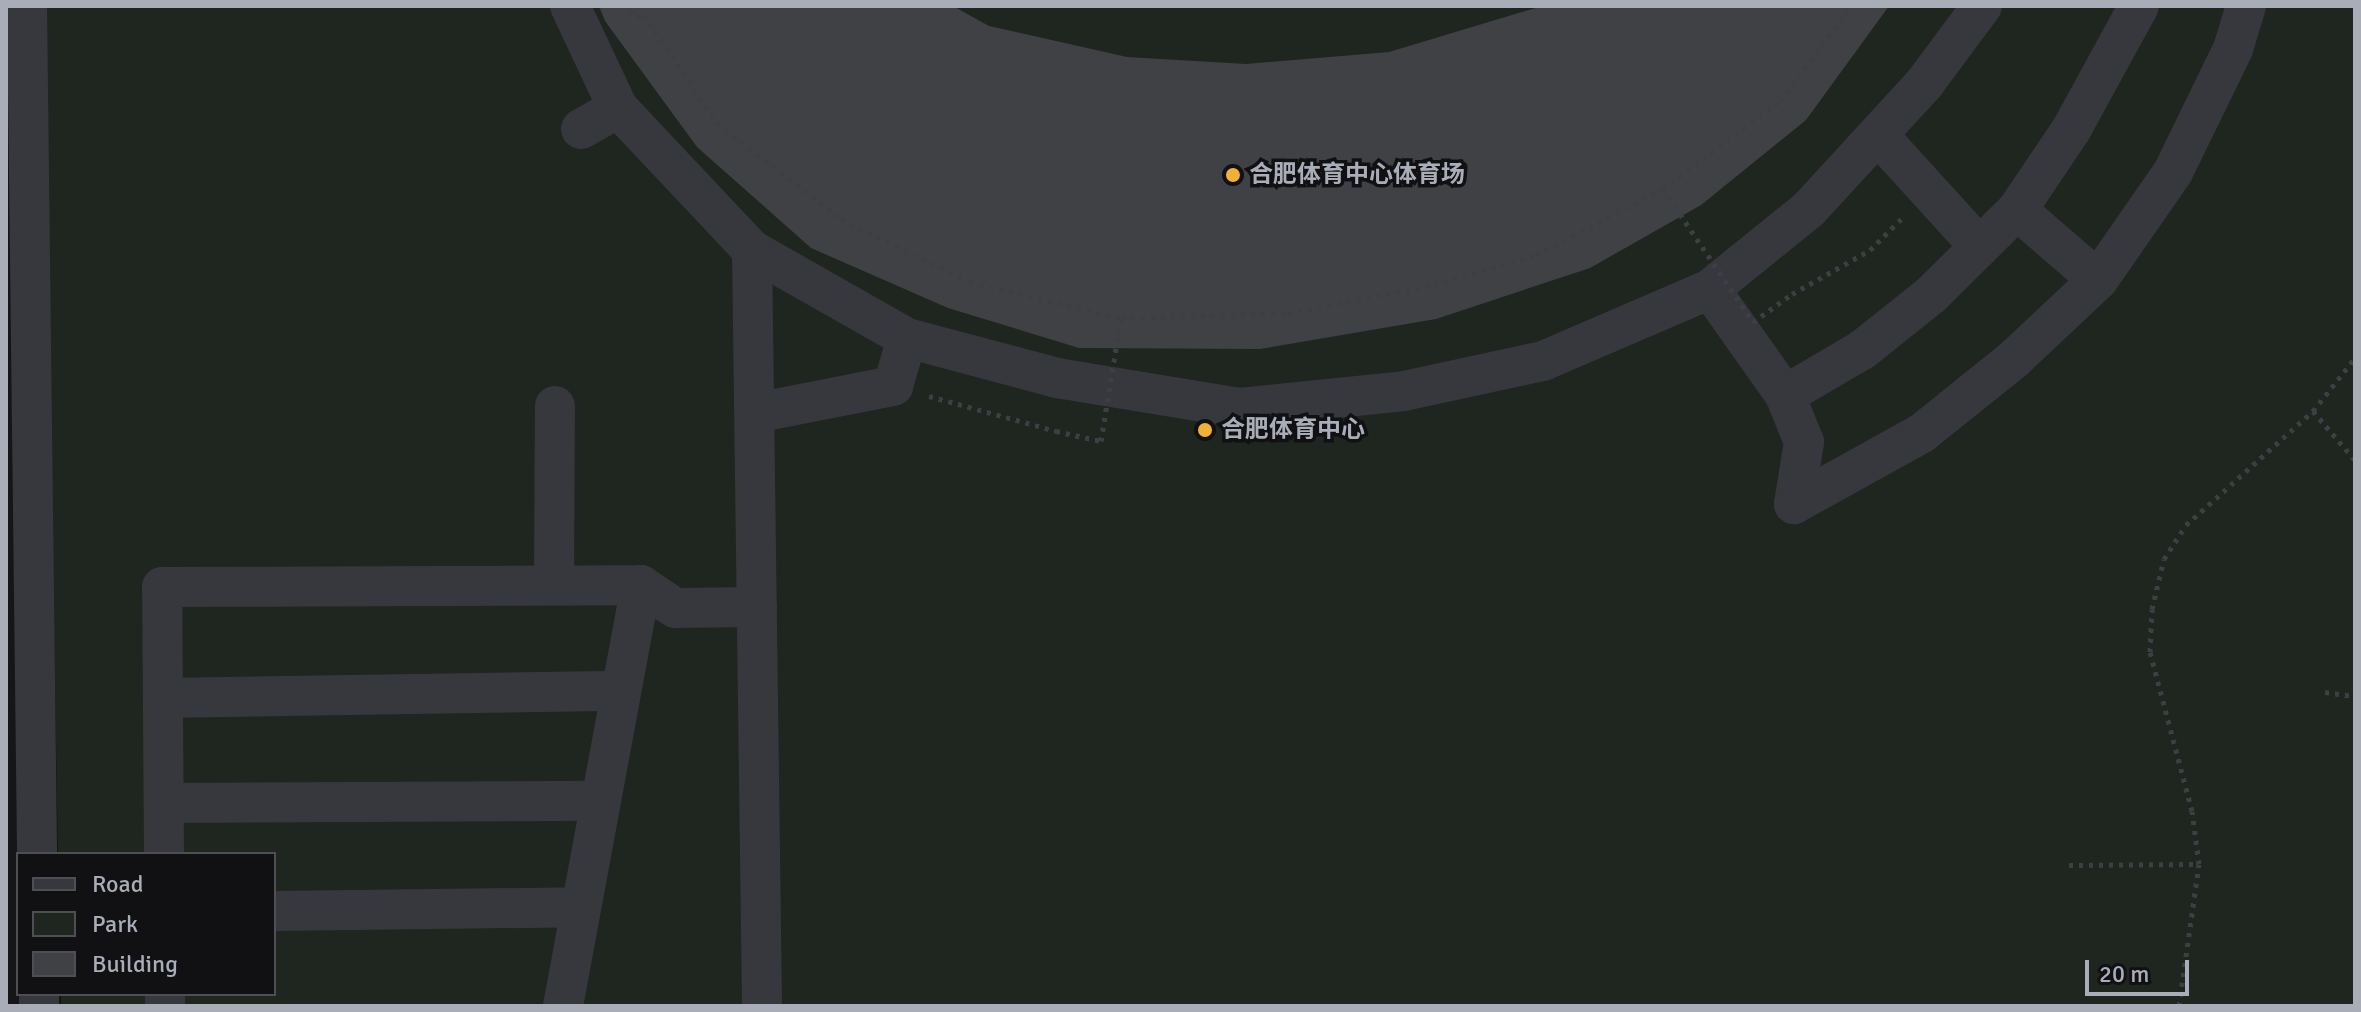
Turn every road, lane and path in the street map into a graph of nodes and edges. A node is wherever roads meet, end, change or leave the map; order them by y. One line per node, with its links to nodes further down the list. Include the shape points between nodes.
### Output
1 (27, 6): 38 (lane)
2 (570, 6): 10 (lane)
3 (620, 6): 9 (path)
4 (638, 6): 9 (path)
5 (1851, 6): 13 (path, via 1780,101)
6 (1982, 6): 12 (lane)
7 (2139, 6): 15 (lane, via 2071,130)
8 (2246, 6): 18 (lane, via 2233,49 2173,172)
9 (644, 20): 20 (path, via 717,123 841,219 970,282)
10 (618, 108): 11 (lane); 17 (lane)
11 (581, 129)
12 (1878, 135): 14 (lane); 19 (lane, via 1809,209)
13 (1663, 189): 14 (path, bridge, via 1753,322 1870,250); 20 (path, via 1536,255 1434,285 1288,313)
14 (1929, 192): 16 (lane)
15 (2017, 210): 16 (lane); 18 (lane)
16 (1980, 247): 24 (lane, via 1862,350)
17 (752, 250): 21 (lane); 27 (lane)
18 (2098, 280): 24 (lane, via 2014,359 1922,433 1794,504 1804,442)
19 (1710, 289): 21 (lane, via 1543,361 1404,391 1240,408 1057,378); 24 (lane)
20 (1121, 318): 23 (path, bridge, via 1101,441)
21 (907, 338): 23 (lane)
22 (2355, 358): 26 (path)
23 (893, 386): 27 (lane)
24 (1785, 395)
25 (555, 406): 29 (lane)
26 (2313, 411): 28 (path); 40 (path, via 2196,515 2164,559 2152,609 2150,652 2189,795)
27 (755, 413): 31 (lane)
28 (2355, 460)
29 (554, 583): 30 (lane); 35 (lane, via 162,587)
30 (641, 585): 31 (lane, via 675,608); 32 (lane)
31 (757, 607): 45 (lane)
32 (621, 691): 35 (lane); 36 (lane)
33 (2325, 692): 34 (path)
34 (2355, 696)
35 (163, 698): 37 (lane)
36 (601, 801): 37 (lane); 42 (lane)
37 (164, 803): 39 (lane)
38 (37, 852)
39 (164, 852)
40 (2199, 864): 41 (path); 46 (path)
41 (2069, 865)
42 (581, 907): 43 (lane); 44 (lane)
43 (276, 911)
44 (563, 1006)
45 (762, 1006)
46 (2179, 1006)

